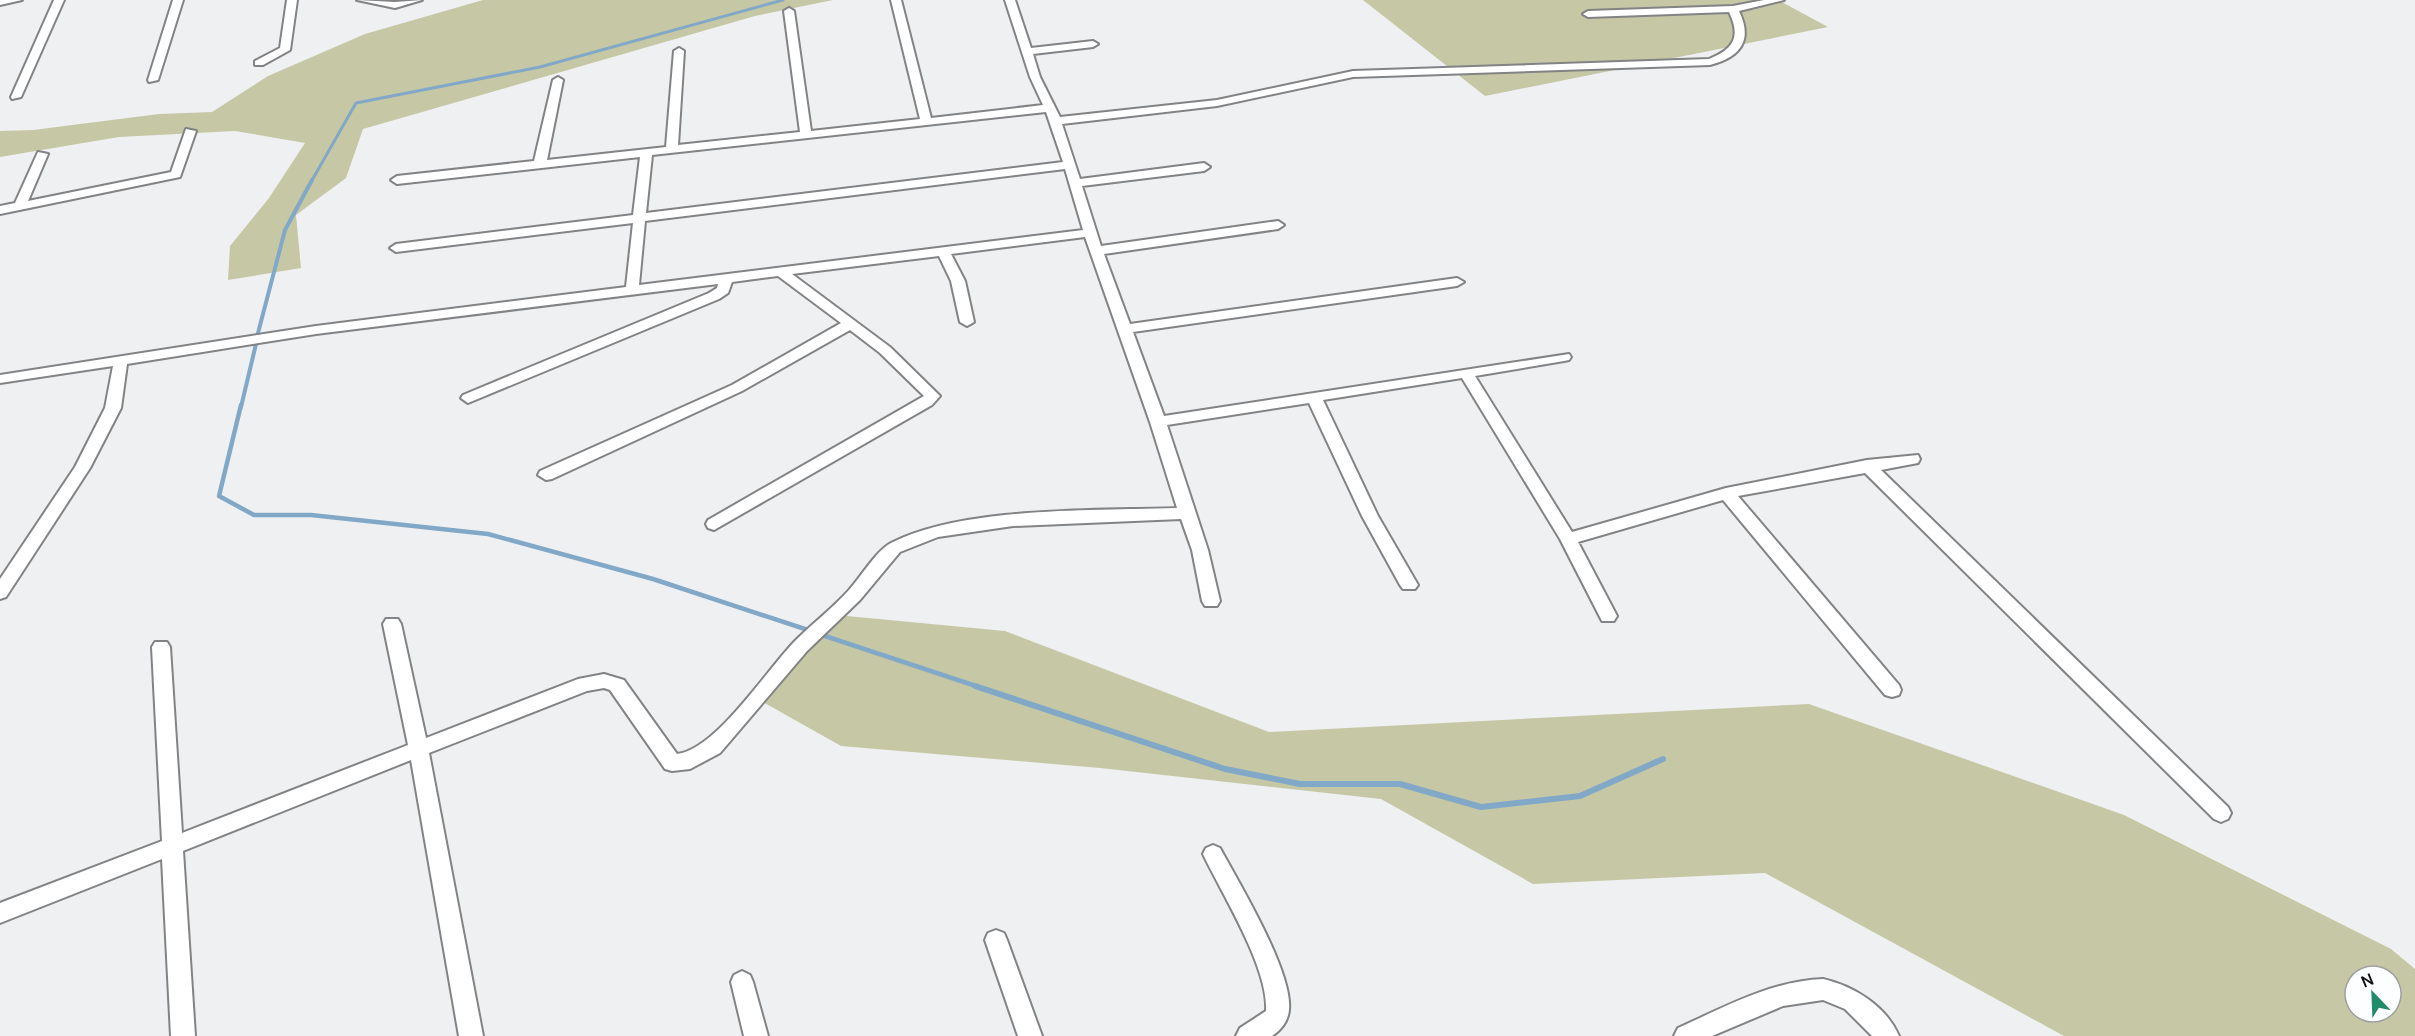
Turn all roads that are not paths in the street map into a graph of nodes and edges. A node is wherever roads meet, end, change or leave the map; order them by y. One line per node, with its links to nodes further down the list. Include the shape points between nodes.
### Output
1 (17, 0): 10 (street)
2 (59, 0): 20 (street)
3 (178, 0): 18 (street)
4 (292, 0): 17 (street, via 285,50)
5 (362, 0): 6 (street, via 395,5)
6 (417, 0)
7 (896, 0): 22 (street)
8 (1010, 0): 16 (street)
9 (1779, 0): 11 (street)
10 (0, 2)
11 (1733, 9): 13 (street); 21 (street, via 1741,27 1739,38 1724,58 1710,62 1353,74 1217,103)
12 (789, 11): 24 (street)
13 (1588, 14)
14 (1093, 44): 16 (street)
15 (680, 51): 25 (street)
16 (1027, 51): 21 (street)
17 (259, 63)
18 (153, 80)
19 (558, 80): 28 (street)
20 (16, 97)
21 (1052, 114): 22 (street); 29 (street)
22 (926, 122): 24 (street)
23 (190, 131): 33 (street, via 176,174)
24 (806, 135): 25 (street)
25 (672, 149): 26 (street)
26 (646, 152): 28 (street); 35 (street)
27 (42, 154): 33 (street)
28 (540, 163): 31 (street)
29 (1068, 165): 32 (street); 35 (street)
30 (1204, 167): 32 (street)
31 (398, 180)
32 (1074, 183): 37 (street)
33 (20, 206): 34 (street)
34 (0, 210)
35 (638, 216): 38 (street); 44 (street)
36 (1278, 225): 40 (street)
37 (1090, 233): 39 (street); 40 (street)
38 (396, 248)
39 (943, 251): 41 (street); 45 (street, via 958,281)
40 (1097, 251): 47 (street)
41 (781, 272): 42 (street); 46 (street)
42 (726, 280): 44 (street); 52 (street, via 723,290 714,296)
43 (1457, 282): 47 (street)
44 (632, 290): 49 (street)
45 (967, 322)
46 (850, 324): 57 (street, via 737,388); 60 (street, via 885,350 933,396)
47 (1124, 328): 54 (street)
48 (1564, 357): 50 (street)
49 (121, 358): 51 (street); 63 (street, via 113,408 82,468)
50 (1466, 373): 53 (street); 61 (street)
51 (0, 380)
52 (468, 398)
53 (1314, 398): 54 (street); 62 (street, via 1370,516)
54 (1158, 422): 59 (street)
55 (1912, 459): 56 (street)
56 (1867, 465): 58 (street); 70 (street)
57 (546, 475)
58 (1726, 493): 61 (street); 68 (street)
59 (1187, 513): 64 (street, via 1200,550); 69 (street, via 1013,520 935,532 894,548 713,747 690,761 672,763 617,685 604,681 585,684)
60 (714, 524)
61 (1568, 539): 65 (street)
62 (1409, 585)
63 (0, 594)
64 (1210, 601)
65 (1608, 616)
66 (392, 624): 69 (street)
67 (161, 647): 71 (street)
68 (1892, 690)
69 (417, 750): 71 (street); 77 (street)
70 (2221, 813)
71 (174, 846): 73 (street); 76 (street)
72 (1213, 854): 80 (street, via 1267,963 1278,1007 1276,1017 1265,1028)
73 (0, 913)
74 (996, 940): 79 (street)
75 (742, 982): 78 (street)
76 (183, 1036)
77 (471, 1036)
78 (756, 1036)
79 (1030, 1036)
80 (1248, 1036)
81 (1686, 1036): 82 (street, via 1795,990 1821,988 1839,993 1863,1009)
82 (1887, 1036)

